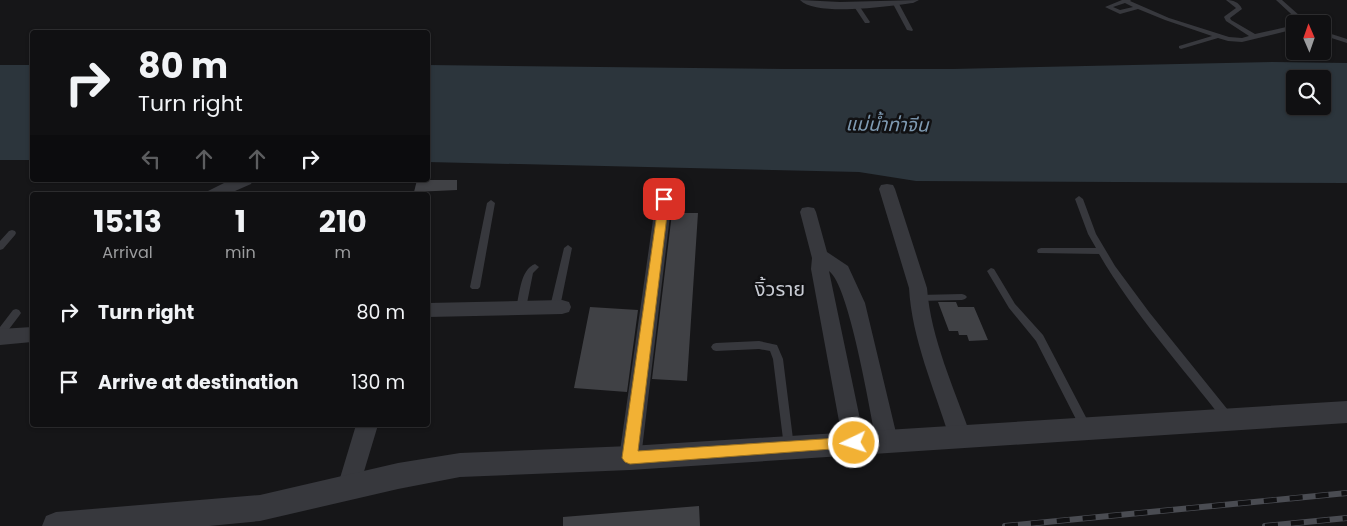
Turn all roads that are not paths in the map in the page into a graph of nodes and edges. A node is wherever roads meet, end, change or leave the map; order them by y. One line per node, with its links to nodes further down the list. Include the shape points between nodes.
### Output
1 (806, 0): 7 (street, via 812,5)
2 (913, 0): 6 (street)
3 (1127, 0): 8 (lane); 8 (lane, via 1108,7 1120,12)
4 (1229, 0): 14 (lane, via 1239,9 1227,18 1229,21)
5 (1279, 0): 9 (lane)
6 (892, 2): 7 (street); 12 (lane)
7 (860, 4): 10 (lane)
8 (1138, 7): 13 (lane)
9 (1296, 15)
10 (867, 22)
11 (1286, 29): 14 (lane)
12 (910, 30)
13 (1217, 36): 14 (lane, via 1242,40); 17 (lane)
14 (1254, 36)
15 (1331, 36): 16 (lane)
16 (1347, 41)
17 (1181, 47)
18 (240, 182): 20 (street)
19 (887, 188): 35 (street)
20 (219, 192)
21 (664, 199): 51 (street)
22 (1079, 199): 28 (lane)
23 (491, 203): 33 (lane)
24 (808, 212): 30 (street)
25 (12, 233): 26 (lane)
26 (0, 247)
27 (568, 248): 36 (lane)
28 (1101, 250): 29 (lane); 44 (lane, via 1146,315)
29 (1041, 251)
30 (821, 257): 48 (street, via 842,271 856,303); 49 (street, via 820,269)
31 (535, 267): 37 (lane, via 529,272)
32 (991, 271): 46 (lane, via 1012,306 1040,338)
33 (475, 287)
34 (962, 296): 35 (lane)
35 (920, 298): 47 (street, via 925,332)
36 (558, 307): 37 (street)
37 (521, 308): 38 (street, via 471,306)
38 (430, 310)
39 (16, 313): 41 (lane)
40 (30, 334): 41 (street)
41 (0, 336)
42 (716, 347): 50 (lane, via 759,345 774,348)
43 (1347, 412): 44 (street)
44 (1230, 420): 46 (street)
45 (365, 427): 52 (street)
46 (1086, 428): 47 (street)
47 (960, 436): 48 (street)
48 (887, 441): 49 (street)
49 (854, 443): 50 (street)
50 (789, 447): 51 (street)
51 (630, 458): 52 (street, via 460,465)
52 (348, 488): 53 (street, via 241,511)
53 (56, 526)

